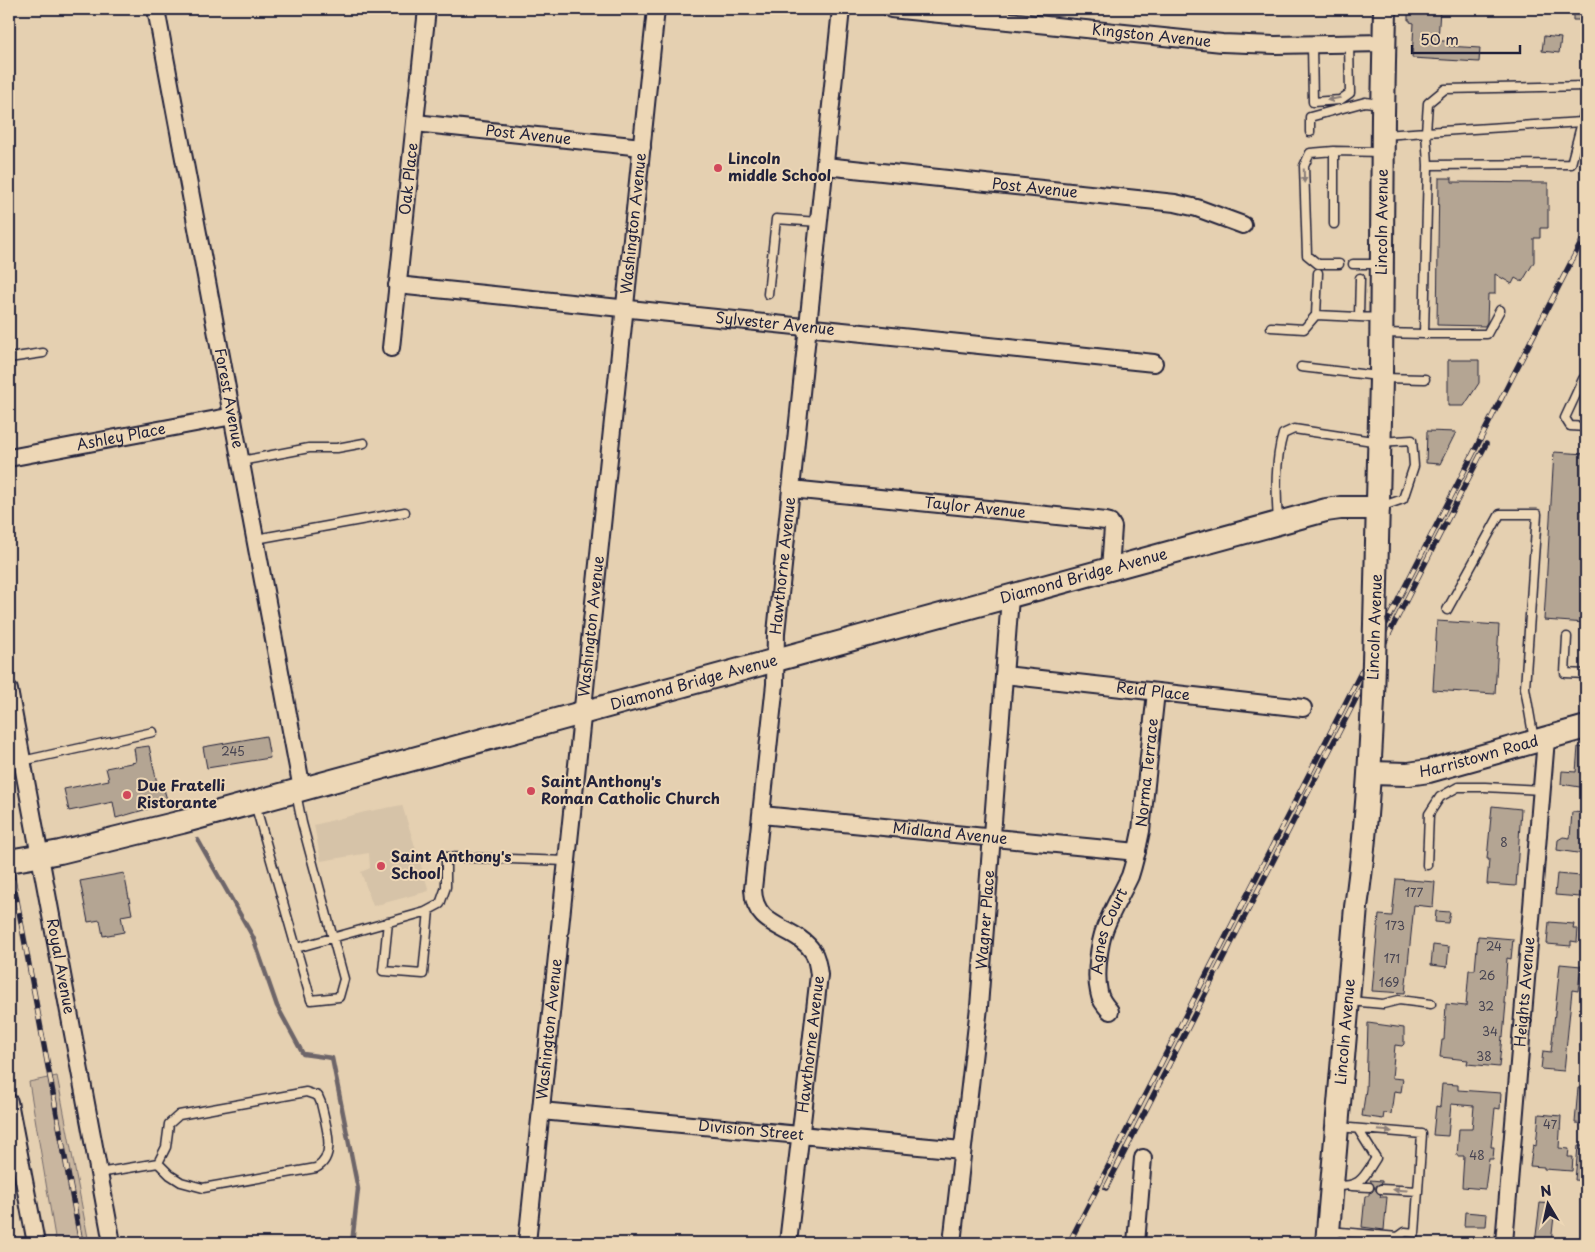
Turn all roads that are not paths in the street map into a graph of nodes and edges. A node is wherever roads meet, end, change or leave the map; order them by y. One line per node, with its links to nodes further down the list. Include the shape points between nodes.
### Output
1 (156, 9): 48 (street, Forest Avenue)
2 (427, 9): 14 (street, Oak Place)
3 (656, 9): 18 (street, Washington Avenue)
4 (841, 9): 21 (street, Hawthorne Avenue)
5 (891, 9): 8 (street, Kingston Avenue, via 1222,43)
6 (1385, 9): 7 (street, Lincoln Avenue)
7 (1384, 43): 9 (street, Kingston Avenue); 11 (street, Lincoln Avenue)
8 (1312, 44): 9 (street, Kingston Avenue); 9 (lane, one-way to 8, via 1350,93 1340,100 1313,102)
9 (1349, 44)
10 (1586, 86): 16 (lane, via 1445,89 1428,103)
11 (1383, 104): 15 (lane, via 1365,102 1310,116); 17 (street, Lincoln Avenue)
12 (1586, 107): 13 (lane)
13 (1582, 122): 16 (lane); 20 (lane, via 1570,164)
14 (415, 123): 18 (street, Post Avenue); 30 (street, Oak Place)
15 (1310, 132)
16 (1426, 132): 17 (lane); 20 (lane)
17 (1383, 144): 19 (lane); 27 (street, Lincoln Avenue)
18 (642, 147): 32 (street, Washington Avenue)
19 (1334, 151): 23 (lane); 25 (lane, one-way to 25, via 1310,153 1304,166 1306,255 1318,264)
20 (1428, 165): 39 (lane)
21 (825, 166): 22 (street, Hawthorne Avenue); 24 (street, Post Avenue, via 1175,203)
22 (819, 222): 31 (lane, via 776,219); 37 (street, Hawthorne Avenue)
23 (1334, 224)
24 (1243, 225)
25 (1339, 264)
26 (1353, 264): 27 (lane)
27 (1382, 264): 36 (street, Lincoln Avenue)
28 (1318, 273): 34 (lane)
29 (1360, 278): 35 (lane)
30 (397, 285): 32 (street, Sylvester Avenue); 40 (street, Oak Place)
31 (768, 294)
32 (625, 309): 37 (street, Sylvester Avenue); 69 (street, Washington Avenue)
33 (1500, 310): 39 (lane, via 1487,334)
34 (1316, 315): 35 (lane); 38 (lane, via 1304,329)
35 (1359, 316): 36 (lane)
36 (1381, 326): 39 (lane); 45 (street, Lincoln Avenue)
37 (808, 328): 43 (street, Sylvester Avenue); 54 (street, Hawthorne Avenue)
38 (1271, 328)
39 (1424, 334)
40 (391, 348)
41 (43, 352): 42 (lane)
42 (9, 358)
43 (1154, 363)
44 (1301, 368): 45 (lane)
45 (1381, 377): 47 (lane); 50 (street, Lincoln Avenue)
46 (1586, 378): 49 (lane, via 1565,418 1570,426)
47 (1425, 379)
48 (233, 416): 52 (street, Ashley Place); 53 (street, Forest Avenue)
49 (1586, 427)
50 (1379, 442): 55 (street, Lincoln Avenue); 55 (lane, via 1412,440 1414,466 1403,499); 57 (lane, via 1301,429 1283,434 1276,499)
51 (364, 443): 53 (lane, via 337,448 309,448)
52 (9, 458)
53 (242, 461): 58 (street, Forest Avenue)
54 (791, 489): 59 (street, Taylor Avenue, via 1110,522 1113,527); 63 (street, Hawthorne Avenue)
55 (1378, 508): 57 (street, Diamond Bridge Avenue, via 1340,508); 74 (street, Lincoln Avenue, bridge)
56 (405, 512): 58 (lane)
57 (1278, 523): 59 (street, Diamond Bridge Avenue)
58 (256, 540): 75 (street, Forest Avenue)
59 (1110, 569): 60 (street, Diamond Bridge Avenue)
60 (1010, 596): 63 (street, Diamond Bridge Avenue); 65 (street, Wagner Place)
61 (1447, 610): 72 (lane, via 1500,514 1536,514 1525,688)
62 (1567, 637): 64 (lane, via 1565,673)
63 (776, 660): 69 (street, Diamond Bridge Avenue); 78 (street, Hawthorne Avenue)
64 (1586, 674)
65 (1004, 675): 67 (street, Reid Place); 79 (street, Wagner Place)
66 (9, 690): 73 (street, Royal Avenue)
67 (1156, 692): 68 (street, Reid Place); 80 (street, Norma Terrace)
68 (1303, 708)
69 (582, 713): 75 (street, Diamond Bridge Avenue); 83 (street, Washington Avenue)
70 (1586, 728): 72 (street, Harristown Road)
71 (153, 732): 73 (lane)
72 (1540, 740): 74 (street, Harristown Road, via 1429,771); 76 (street, Heights Avenue)
73 (22, 761): 81 (street, Royal Avenue)
74 (1370, 773): 89 (street, Lincoln Avenue)
75 (299, 790): 77 (street, Diamond Bridge Avenue); 87 (lane, via 302,823)
76 (1542, 790): 84 (lane, via 1458,787 1440,797 1429,814); 111 (street, Heights Avenue)
77 (255, 802): 81 (street, Diamond Bridge Avenue); 88 (lane)
78 (762, 815): 79 (street, Midland Avenue); 95 (street, Hawthorne Avenue, via 753,900 764,916 814,953 819,975)
79 (992, 838): 80 (street, Midland Avenue); 96 (street, Wagner Place, via 979,1007)
80 (1137, 852): 91 (street, Agnes Court, via 1100,947 1099,993)
81 (40, 855): 82 (street, Diamond Bridge Avenue); 99 (street, Royal Avenue)
82 (9, 861)
83 (567, 861): 85 (lane, via 446,857 446,887 440,904); 93 (street, Washington Avenue)
84 (1427, 865)
85 (429, 910): 86 (lane); 86 (lane, via 423,974 383,971)
86 (388, 922): 87 (lane)
87 (333, 938): 88 (lane); 88 (lane, via 344,979 339,996 311,1000)
88 (296, 948)
89 (1348, 1001): 90 (lane, via 1383,1004 1399,1000); 94 (street, Lincoln Avenue)
90 (1432, 1004)
91 (1110, 1011)
92 (9, 1102): 105 (street)
93 (541, 1111): 95 (street, Division Street); 107 (street, Washington Avenue)
94 (1347, 1128): 100 (street, Lincoln Avenue); 100 (lane, via 1376,1158 1363,1177); 103 (lane, one-way to 103, via 1422,1134)
95 (800, 1135): 96 (street, Division Street); 108 (street, Hawthorne Avenue)
96 (962, 1150): 109 (street, Wagner Place)
97 (1143, 1158): 110 (street)
98 (158, 1163): 98 (lane, via 181,1182 203,1188 316,1168 322,1165 329,1152 322,1103 318,1096 306,1092 179,1115 169,1124 166,1147); 99 (lane)
99 (99, 1173): 106 (street, Royal Avenue)
100 (1341, 1186): 101 (lane); 104 (street, Lincoln Avenue)
101 (1370, 1187)
102 (1381, 1189): 103 (lane, one-way to 102)
103 (1418, 1191): 104 (lane, via 1415,1233 1406,1232 1398,1237)
104 (1327, 1237)
105 (36, 1243)
106 (112, 1243)
107 (527, 1243)
108 (788, 1243)
109 (952, 1243)
110 (1136, 1243)
111 (1504, 1243)

